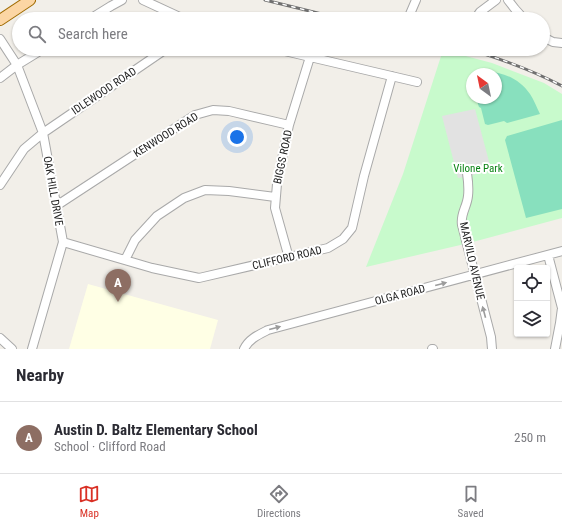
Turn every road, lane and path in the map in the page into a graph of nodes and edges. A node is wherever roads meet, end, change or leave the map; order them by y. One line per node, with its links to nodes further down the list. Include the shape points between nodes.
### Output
1 (30, 0): 12 (main road)
2 (122, 0): 7 (street)
3 (143, 0): 8 (street)
4 (416, 0): 9 (street)
5 (496, 0): 10 (street)
6 (508, 0): 11 (street)
7 (101, 12)
8 (169, 12)
9 (411, 12)
10 (480, 12)
11 (518, 12)
12 (0, 20)
13 (0, 39): 20 (street, OAK HILL DRIVE)
14 (550, 40): 15 (street)
15 (562, 43)
16 (32, 56): 20 (street)
17 (156, 56): 25 (street, IDLEWOOD ROAD)
18 (306, 56): 19 (street)
19 (310, 57): 21 (street); 24 (street, BIGGS ROAD)
20 (17, 65): 22 (street); 25 (street, OAK HILL DRIVE)
21 (392, 76): 23 (street); 33 (street, CLIFFORD ROAD, via 352,228 343,239 328,248)
22 (0, 78)
23 (417, 82)
24 (289, 125): 28 (street, BIGGS ROAD); 29 (street, KENWOOD ROAD, via 229,111 213,110 195,115)
25 (43, 133): 27 (street, IDLEWOOD ROAD, via 24,149); 29 (street, OAK HILL DRIVE)
26 (467, 173): 35 (street, MARVILO AVENUE, via 468,196 461,220)
27 (0, 185)
28 (275, 197): 33 (street, BIGGS ROAD); 34 (street, via 205,190 184,198 157,216 134,240)
29 (56, 206): 30 (street, OAK HILL DRIVE)
30 (63, 242): 34 (street, CLIFFORD ROAD); 38 (street, OAK HILL DRIVE)
31 (562, 251): 32 (street, OLGA ROAD)
32 (548, 255): 35 (street, OLGA ROAD); 41 (street, via 562,308)
33 (289, 258): 34 (street, CLIFFORD ROAD, via 199,278)
34 (125, 260)
35 (474, 275): 39 (street, OLGA ROAD, one-way to 35, via 255,337 268,330); 40 (street, MARVILO AVENUE, one-way to 35)
36 (0, 338): 37 (street)
37 (12, 349)
38 (32, 349)
39 (244, 349)
40 (492, 349)
41 (555, 349)

